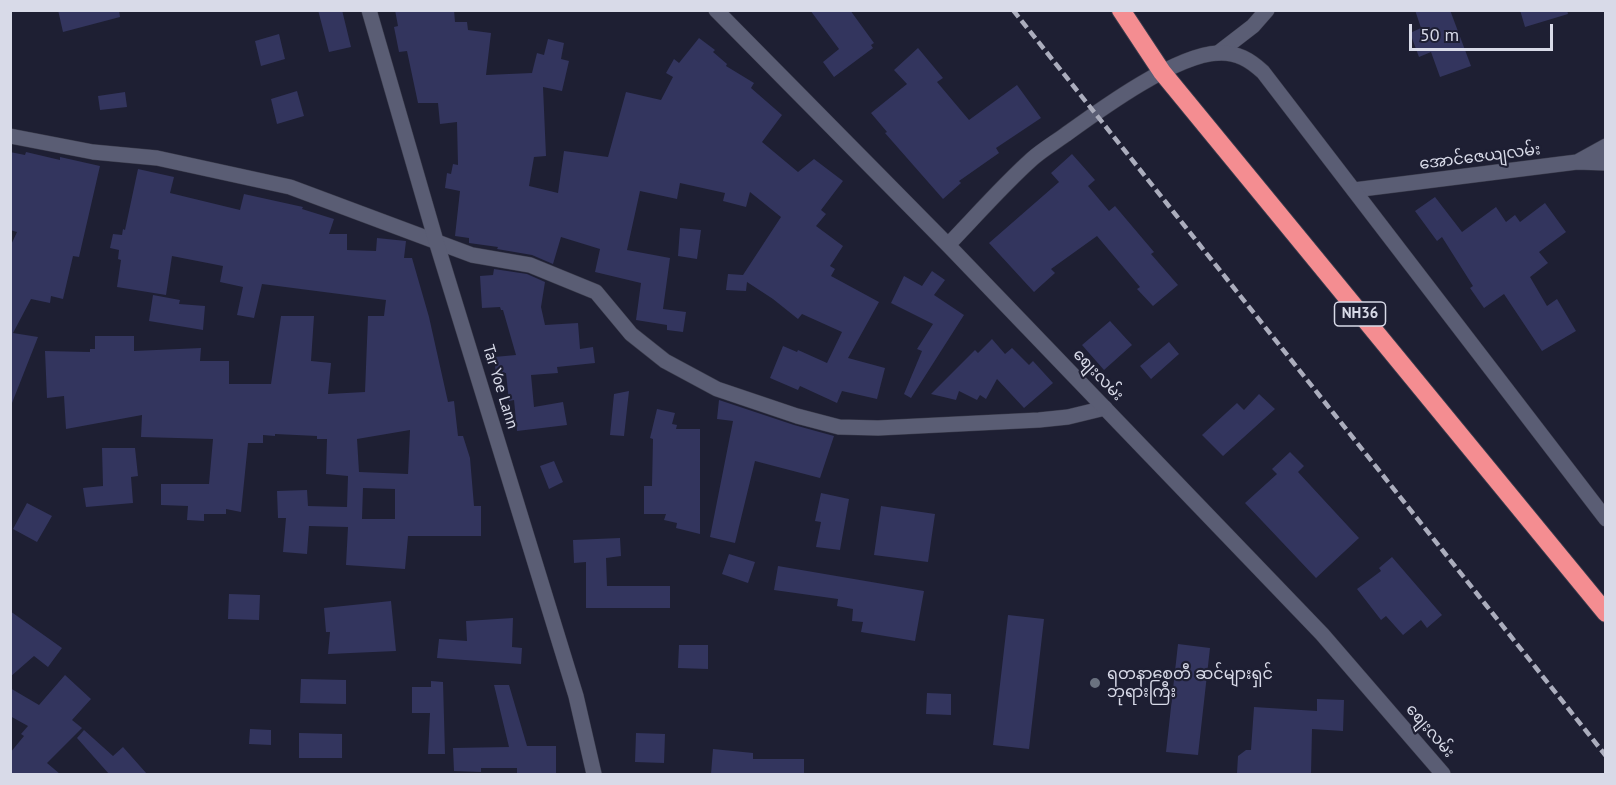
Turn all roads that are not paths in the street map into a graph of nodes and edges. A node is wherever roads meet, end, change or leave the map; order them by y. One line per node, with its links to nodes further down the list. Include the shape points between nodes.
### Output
1 (369, 10): 12 (street, Tar Yoe Lann)
2 (716, 10): 13 (street, စျေးလမ်း)
3 (1120, 10): 6 (highway, NH36)
4 (1267, 10): 5 (street)
5 (1218, 53): 6 (street); 11 (street, via 1250,60 1263,72)
6 (1162, 72): 13 (street, via 1033,159); 16 (highway, NH36)
7 (10, 136): 12 (street, via 157,159 290,187)
8 (1605, 146): 9 (street, အောင်ဇေယျလမ်း)
9 (1577, 162): 10 (street); 11 (street, အောင်ဇေယျလမ်း)
10 (1605, 163)
11 (1354, 190): 15 (street)
12 (436, 241): 14 (street, via 472,255 530,265 596,292 631,334 665,361 717,389 839,427 1039,420); 17 (street, Tar Yoe Lann, via 576,696)
13 (948, 245): 14 (street, စျေးလမ်း)
14 (1105, 408): 18 (street, စျေးလမ်း, via 1322,634)
15 (1605, 519)
16 (1605, 613)
17 (594, 774)
18 (1443, 774)

